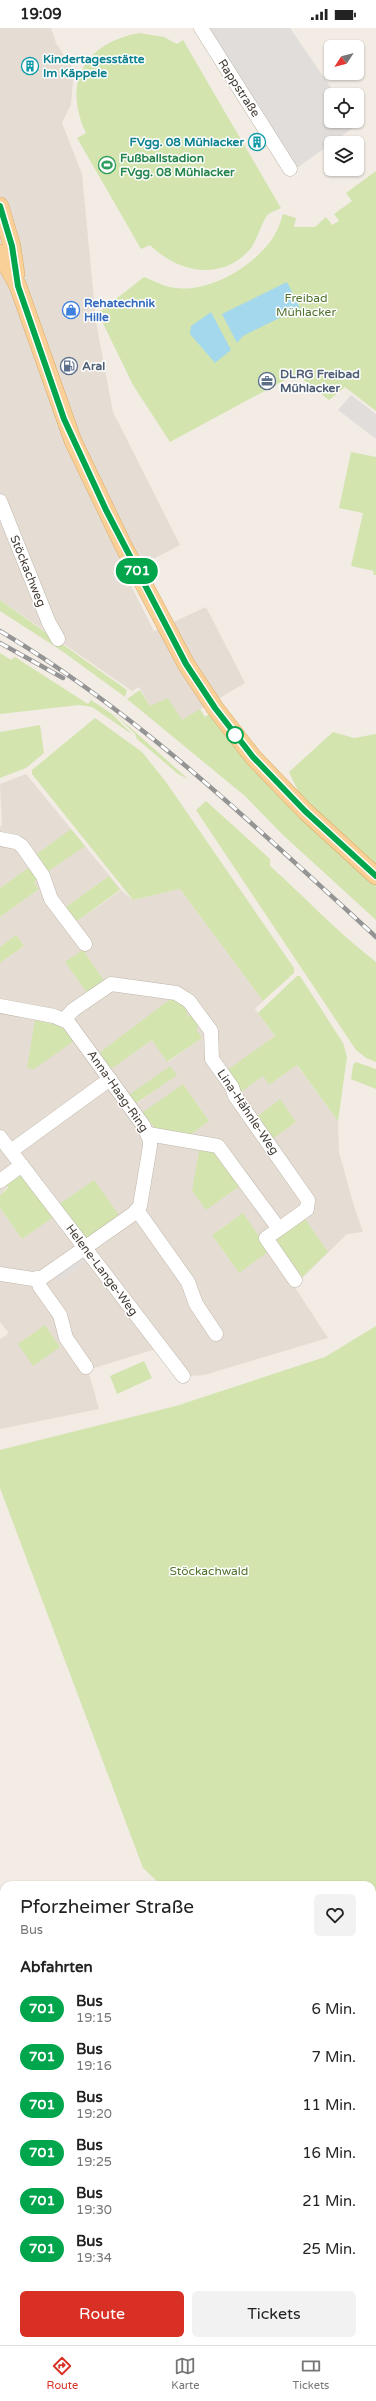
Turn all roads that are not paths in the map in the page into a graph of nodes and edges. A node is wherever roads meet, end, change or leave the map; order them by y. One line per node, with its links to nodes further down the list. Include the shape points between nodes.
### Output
1 (201, 28): 2 (street, Rappstraße)
2 (290, 169)
3 (0, 206): 5 (main road, via 12,246)
4 (0, 252): 5 (main road)
5 (18, 286): 9 (main road, via 73,441 123,545 186,664 215,708 253,757 305,811)
6 (1, 505): 7 (street, Stöckachweg)
7 (58, 640)
8 (0, 840): 10 (street, via 16,842 22,846 43,876 51,899)
9 (376, 876)
10 (85, 944)
11 (0, 1006): 12 (street)
12 (64, 1020): 13 (street, Anna-Haag-Ring, via 72,1026); 20 (street, Lina-Hähnle-Weg, via 73,1010 111,984 176,994 189,1001 211,1031 212,1059 308,1200 307,1209)
13 (110, 1079): 14 (street, Anna-Haag-Ring); 16 (street)
14 (148, 1134): 19 (street, Anna-Haag-Ring, via 150,1146 142,1201); 20 (street, via 218,1146)
15 (0, 1137): 16 (street, Helene-Lange-Weg)
16 (11, 1151): 17 (street, Helene-Lange-Weg)
17 (22, 1165): 18 (street); 21 (street, Helene-Lange-Weg)
18 (0, 1181)
19 (137, 1210): 21 (street); 25 (street, via 188,1282 196,1304)
20 (279, 1229): 24 (street, Lina-Hähnle-Weg, via 266,1238)
21 (85, 1248): 23 (street, via 48,1274); 27 (street, Helene-Lange-Weg)
22 (0, 1274): 23 (street)
23 (37, 1278): 26 (street, via 40,1287 60,1315 66,1338)
24 (295, 1280)
25 (216, 1334)
26 (86, 1367)
27 (183, 1376)

